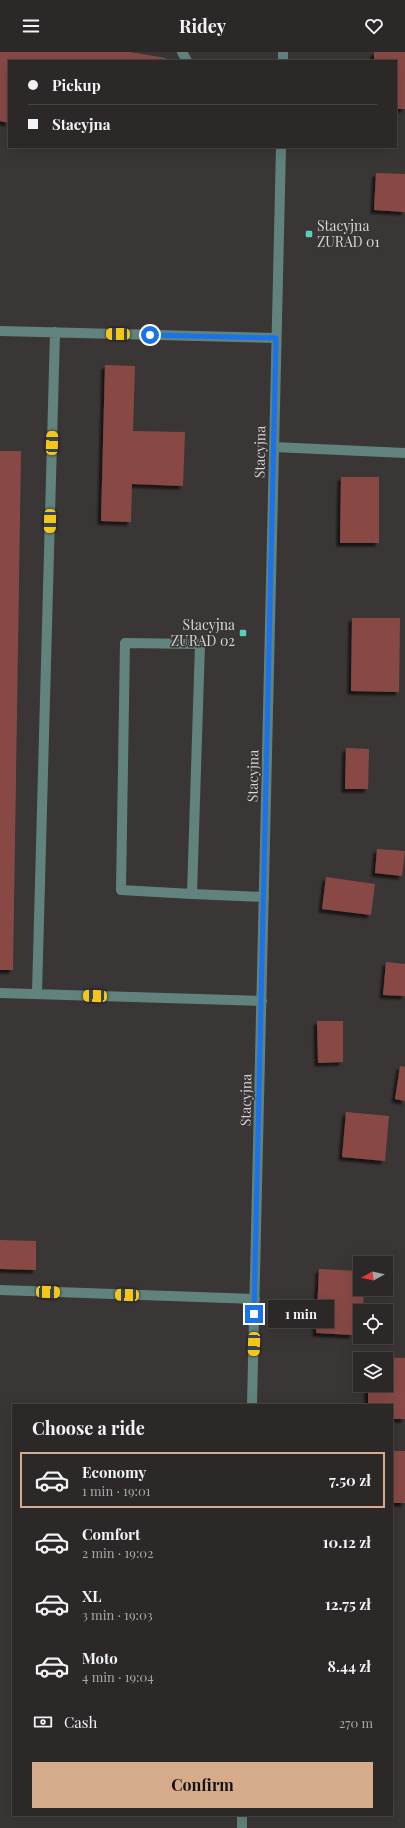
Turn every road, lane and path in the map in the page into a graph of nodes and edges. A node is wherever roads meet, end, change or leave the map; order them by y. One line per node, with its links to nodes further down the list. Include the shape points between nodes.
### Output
1 (281, 148): 4 (street, Stacyjna)
2 (0, 331): 3 (street)
3 (54, 332): 4 (street); 10 (street)
4 (276, 338): 5 (street, Stacyjna)
5 (274, 447): 6 (street); 8 (street, Stacyjna)
6 (405, 454)
7 (192, 894): 7 (street, via 200,644 126,642 121,890); 8 (street)
8 (264, 897): 11 (street, Stacyjna)
9 (0, 993): 10 (street)
10 (37, 993): 11 (street)
11 (262, 1002): 13 (street, Stacyjna)
12 (0, 1290): 13 (street)
13 (255, 1299): 14 (street, Stacyjna)
14 (252, 1404)
15 (242, 1816): 16 (street)
16 (242, 1828)

